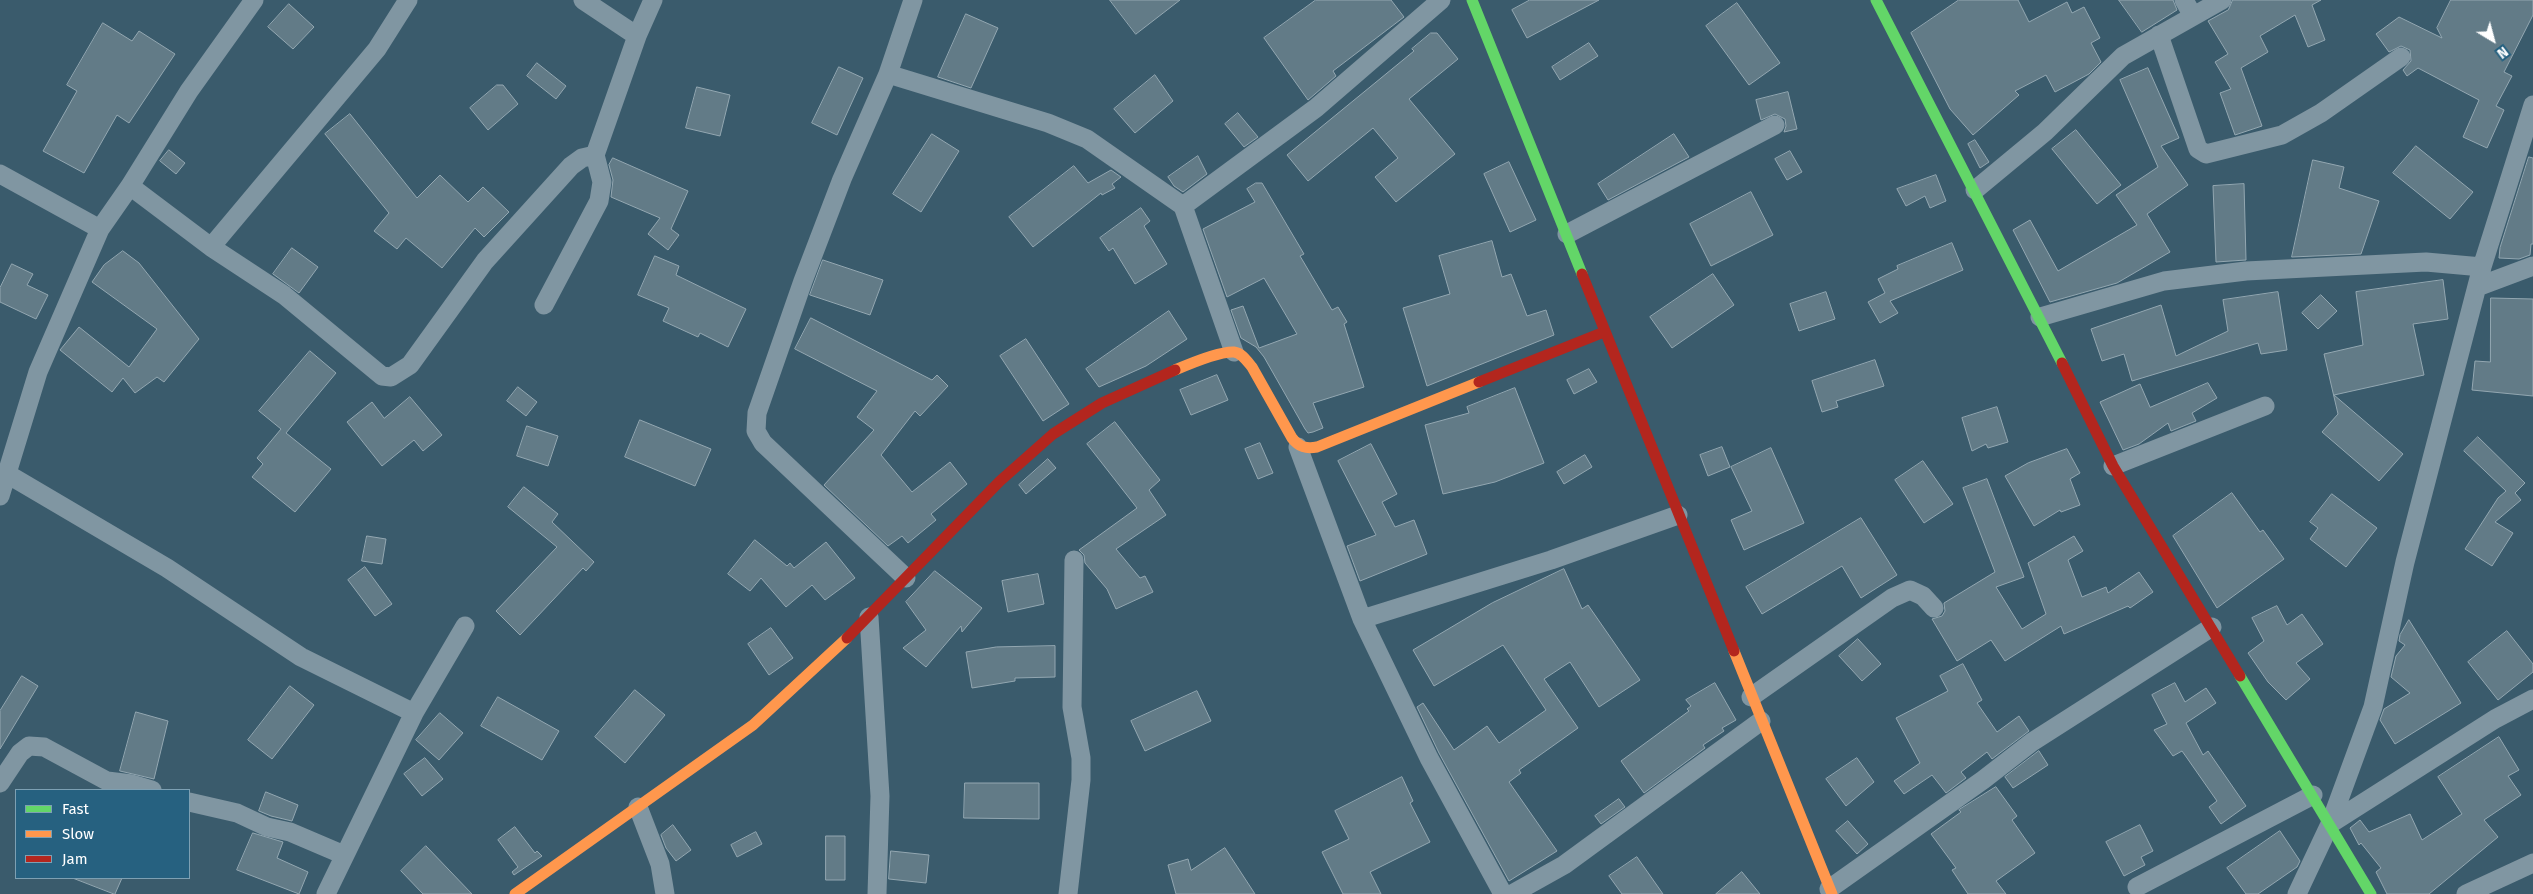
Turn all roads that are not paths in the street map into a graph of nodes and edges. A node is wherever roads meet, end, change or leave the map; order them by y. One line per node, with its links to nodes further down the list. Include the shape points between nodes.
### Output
1 (254, 0): 19 (street, via 188,91)
2 (408, 0): 24 (street, via 377,49)
3 (583, 0): 12 (street)
4 (653, 0): 12 (street)
5 (913, 0): 14 (street)
6 (1441, 0): 21 (street, via 1316,108)
7 (1472, 0): 23 (street)
8 (1876, 0): 20 (street)
9 (2222, 0): 10 (street)
10 (2188, 8): 11 (street)
11 (2159, 35): 13 (street, via 2198,149 2206,154 2282,135 2321,113); 20 (street, via 2123,56 2045,132)
12 (637, 36): 17 (street)
13 (2401, 57)
14 (888, 74): 21 (street, via 1048,123 1087,139); 39 (street, via 842,179 803,281 757,413 756,431 763,443)
15 (2533, 105): 26 (street)
16 (1776, 125): 23 (street)
17 (594, 155): 24 (street, via 571,166 485,262 410,365 391,377 382,376 284,295); 28 (street, via 602,182 599,201)
18 (0, 174): 22 (street)
19 (130, 186): 22 (street); 24 (street)
20 (1975, 190): 29 (street)
21 (1183, 206): 31 (street)
22 (100, 229): 35 (street, via 38,372)
23 (1566, 234): 30 (street)
24 (212, 247)
25 (2533, 266): 27 (street)
26 (2482, 267): 27 (street); 29 (street, via 2426,262 2237,272 2164,281)
27 (2477, 287): 54 (street, via 2405,562 2373,707)
28 (544, 305)
29 (2040, 317): 34 (street)
30 (1604, 332): 33 (street, via 1317,447); 37 (street)
31 (1234, 352): 33 (street, via 1244,357 1252,367); 39 (street, via 1199,360 1102,402 1053,434 1000,481)
32 (2265, 406): 34 (street)
33 (1298, 447): 42 (street)
34 (2113, 466): 44 (street)
35 (9, 474): 36 (street); 47 (street, via 167,568 301,657)
36 (0, 496)
37 (1678, 515): 42 (street, via 1551,560); 45 (street)
38 (1074, 560): 64 (street, via 1072,707 1081,758 1081,780)
39 (906, 578): 41 (street)
40 (1934, 608): 45 (street, via 1923,596 1910,590 1892,598)
41 (869, 616): 53 (street, via 753,725); 63 (street, via 880,796)
42 (1362, 619): 65 (street, via 1428,758)
43 (465, 626): 47 (street)
44 (2212, 627): 51 (street); 58 (street, via 2032,742)
45 (1751, 697): 48 (street)
46 (2533, 699): 54 (street, via 2495,718)
47 (414, 713): 55 (street)
48 (1761, 721): 58 (street); 66 (street, via 1564,865)
49 (0, 783): 50 (street, via 20,753 29,746 44,747 107,781)
50 (149, 789)
51 (2313, 795): 54 (street); 57 (street)
52 (190, 802): 55 (street, via 236,813)
53 (638, 807): 61 (street); 62 (street, via 660,864)
54 (2330, 824): 59 (street); 67 (street)
55 (344, 855): 60 (street)
56 (2533, 863): 68 (street)
57 (2137, 887)
58 (1830, 891)
59 (2294, 892)
60 (326, 894)
61 (515, 894)
62 (665, 894)
63 (878, 894)
64 (1068, 894)
65 (1503, 894)
66 (1512, 894)
67 (2371, 894)
68 (2466, 894)

